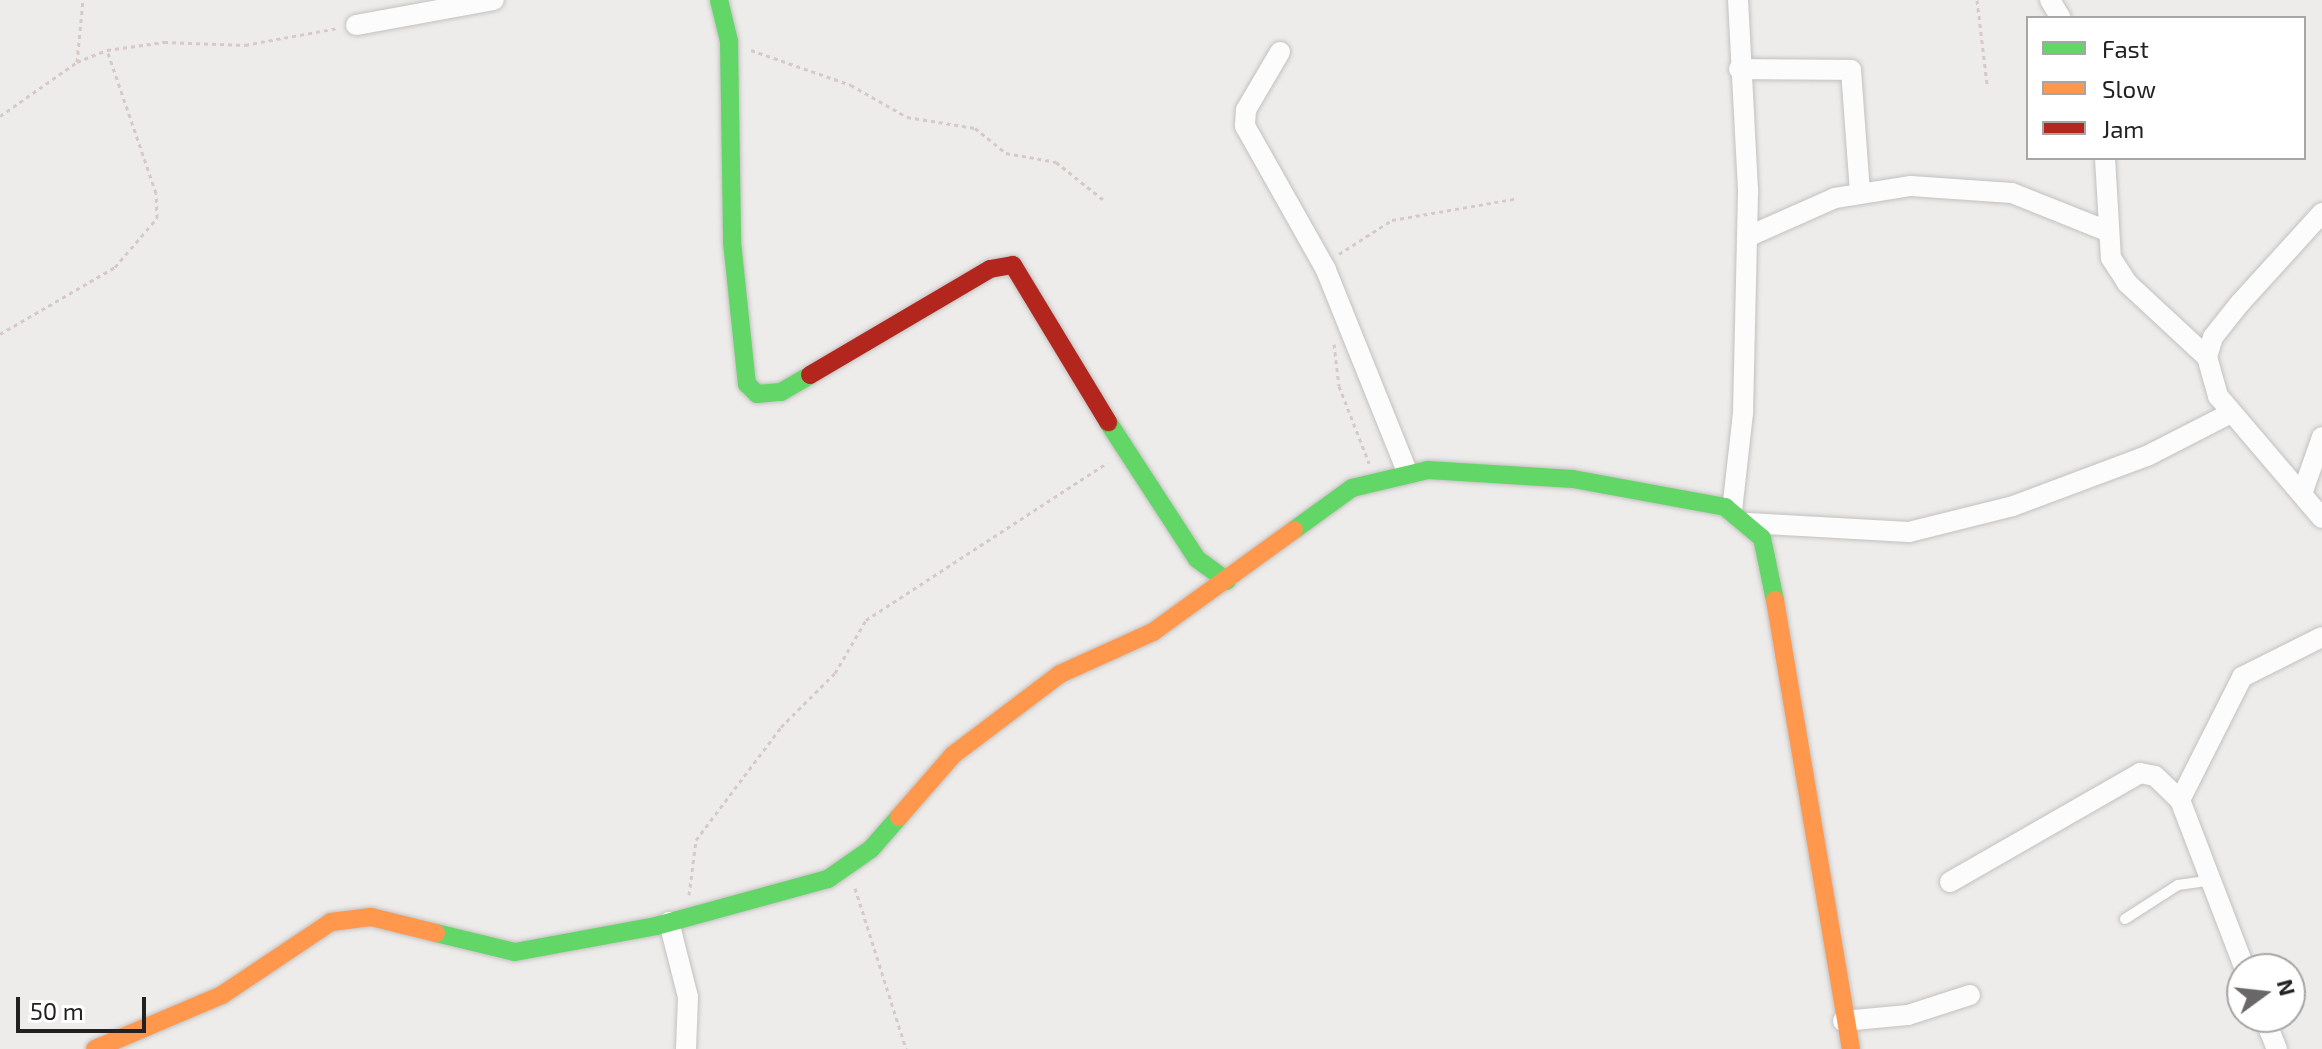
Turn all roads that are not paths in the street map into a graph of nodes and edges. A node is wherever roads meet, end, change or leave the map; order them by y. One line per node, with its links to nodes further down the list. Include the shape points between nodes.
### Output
1 (494, 0): 4 (street)
2 (719, 0): 19 (street, via 729,41 732,242 747,384 757,394 781,392 970,280 1013,265)
3 (1738, 0): 6 (street)
4 (356, 25)
5 (1280, 52): 15 (street, via 1246,110 1245,126 1326,270)
6 (1739, 69): 8 (street, via 1851,70); 11 (street)
7 (2105, 160): 10 (street)
8 (1860, 193): 10 (street, via 1911,186 2012,193); 11 (street)
9 (2322, 213): 12 (street, via 2231,314)
10 (2107, 231): 12 (street, via 2111,258 2127,283)
11 (1747, 237): 17 (street)
12 (2207, 357): 13 (street, via 2209,378)
13 (2231, 413): 16 (street); 17 (street, via 2147,456 2013,506 1909,532)
14 (2322, 437): 16 (street)
15 (1407, 472): 17 (street, via 1573,479); 20 (street, via 1375,480 1314,511)
16 (2302, 494): 18 (street)
17 (1740, 517): 30 (street, via 1767,555 1808,764 1821,905)
18 (2322, 518)
19 (1201, 563): 20 (street); 21 (street)
20 (1227, 581): 21 (street)
21 (1191, 606): 27 (street, via 1005,712 953,755 848,869)
22 (2322, 637): 23 (street, via 2242,677)
23 (2180, 800): 24 (street); 25 (street, via 2168,783 2140,773)
24 (2212, 880): 26 (lane, via 2178,885); 28 (street)
25 (1950, 882)
26 (2125, 919)
27 (669, 922): 31 (street, via 515,952 371,917 331,922 222,995); 32 (street, via 688,997)
28 (2239, 953)
29 (1970, 995): 30 (street, via 1908,1015)
30 (1843, 1021): 33 (street)
31 (95, 1049)
32 (686, 1049)
33 (1851, 1049)

